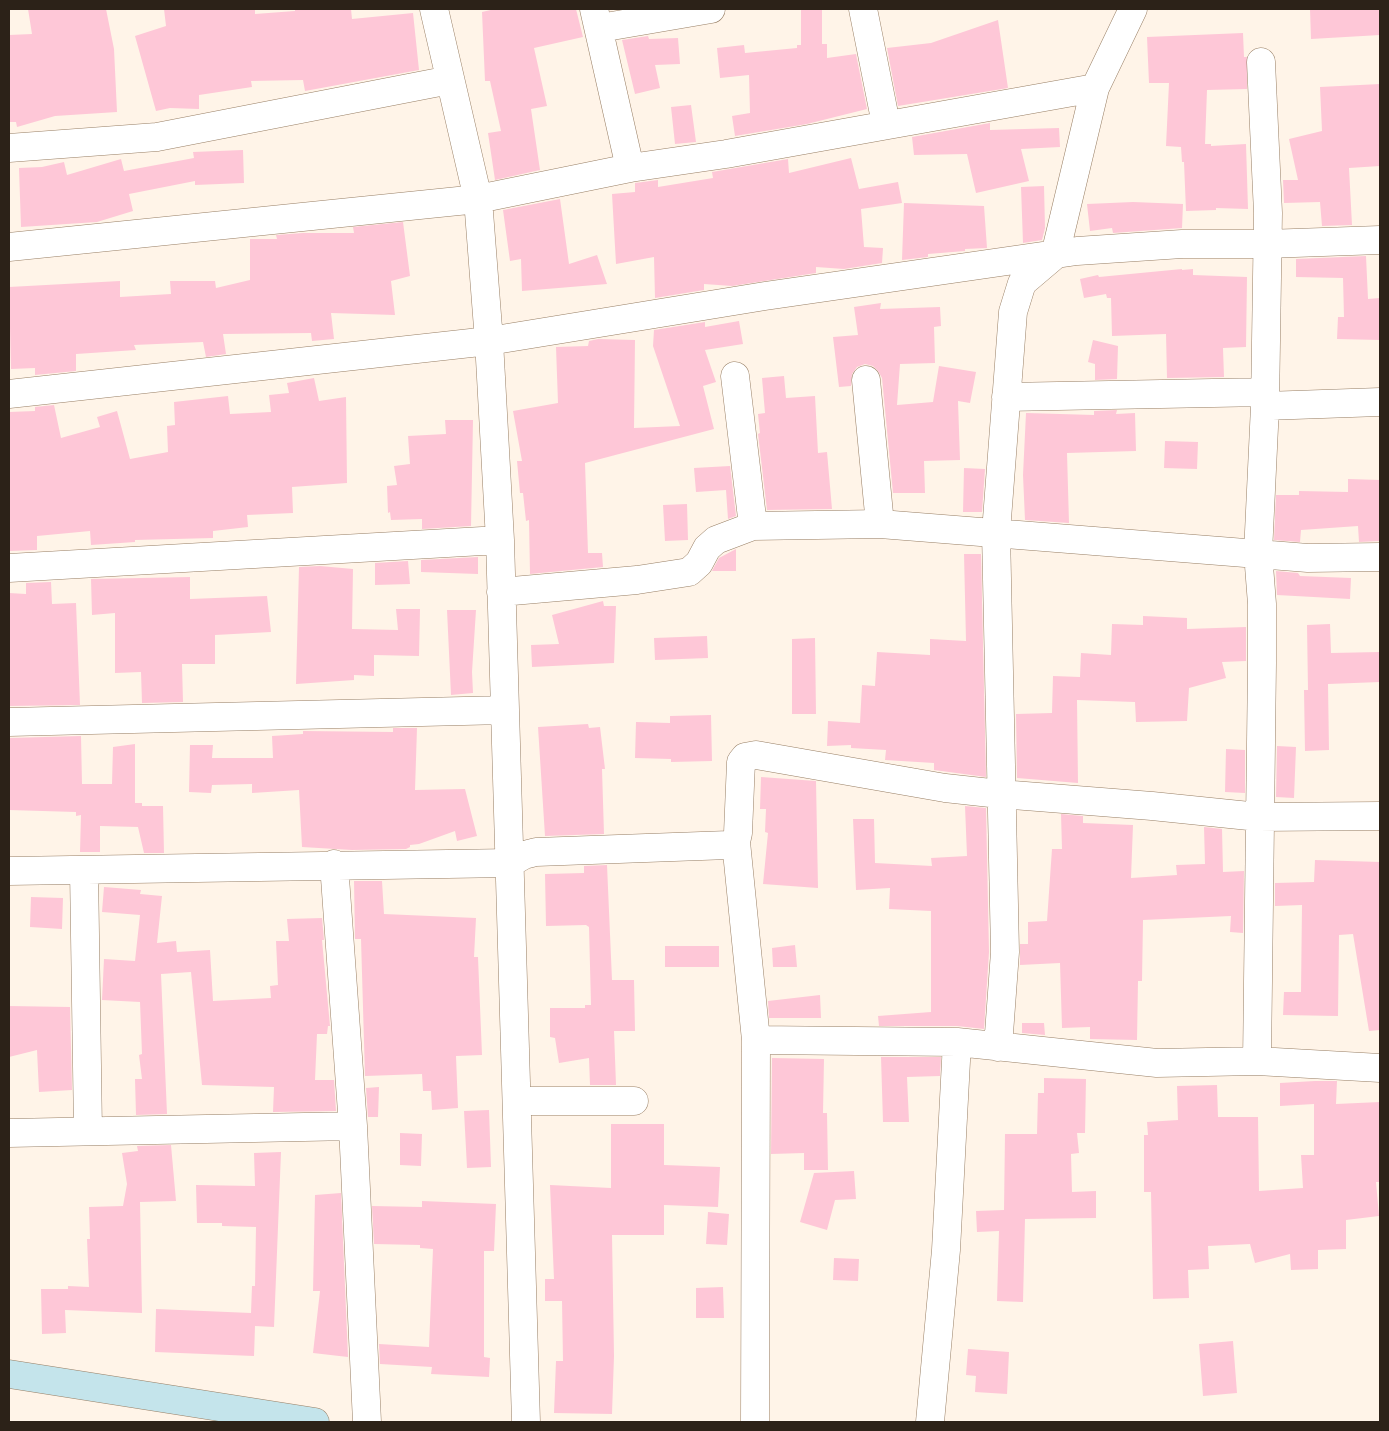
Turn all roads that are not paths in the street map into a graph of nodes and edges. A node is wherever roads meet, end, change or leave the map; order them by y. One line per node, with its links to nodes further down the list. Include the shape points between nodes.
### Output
1 (434, 9): 7 (street)
2 (711, 9): 5 (street)
3 (863, 9): 9 (street)
4 (1133, 9): 8 (street)
5 (597, 18): 11 (street)
6 (1261, 62): 14 (street, via 1268,212)
7 (450, 80): 10 (street, via 157,137); 12 (street)
8 (1095, 88): 9 (street); 16 (street)
9 (886, 124): 11 (street)
10 (9, 148)
11 (630, 168): 12 (street)
12 (478, 199): 15 (street); 17 (street)
13 (1380, 240): 14 (street)
14 (1266, 244): 16 (street, via 1182,244); 22 (street)
15 (9, 247)
16 (1055, 255): 17 (street, via 765,296); 21 (street, via 1022,283 1013,312)
17 (489, 341): 20 (street); 27 (street)
18 (735, 376): 25 (street)
19 (866, 380): 24 (street)
20 (9, 394)
21 (1006, 397): 22 (street); 26 (street)
22 (1265, 399): 23 (street); 28 (street)
23 (1380, 402)
24 (880, 524): 25 (street); 26 (street)
25 (753, 526): 31 (street, via 716,540 689,572)
26 (996, 532): 28 (street); 34 (street)
27 (500, 540): 30 (street); 31 (street)
28 (1258, 553): 29 (street, via 1308,558); 36 (street, via 1262,604)
29 (1380, 557)
30 (9, 568)
31 (501, 592): 32 (street)
32 (505, 710): 33 (street); 38 (street)
33 (9, 722)
34 (1000, 794): 36 (street); 37 (street, via 820,768 756,755 745,756); 44 (street, via 1005,952)
35 (1380, 816): 36 (street)
36 (1258, 817): 45 (street)
37 (736, 842): 38 (street, via 729,845 536,852); 42 (street)
38 (510, 863): 39 (street); 47 (street)
39 (334, 864): 40 (street); 49 (street)
40 (84, 870): 41 (street); 50 (street)
41 (9, 871)
42 (756, 1040): 43 (street); 57 (street)
43 (956, 1042): 44 (street); 58 (street, via 946,1250)
44 (998, 1046): 45 (street, via 1156,1063)
45 (1256, 1060): 46 (street)
46 (1380, 1068)
47 (517, 1101): 48 (street); 56 (street)
48 (634, 1101)
49 (353, 1126): 50 (street); 55 (street)
50 (88, 1132): 51 (street)
51 (9, 1133)
52 (9, 1374): 53 (street)
53 (223, 1415): 54 (street)
54 (315, 1422)
55 (367, 1422)
56 (526, 1422)
57 (755, 1422)
58 (930, 1422)

